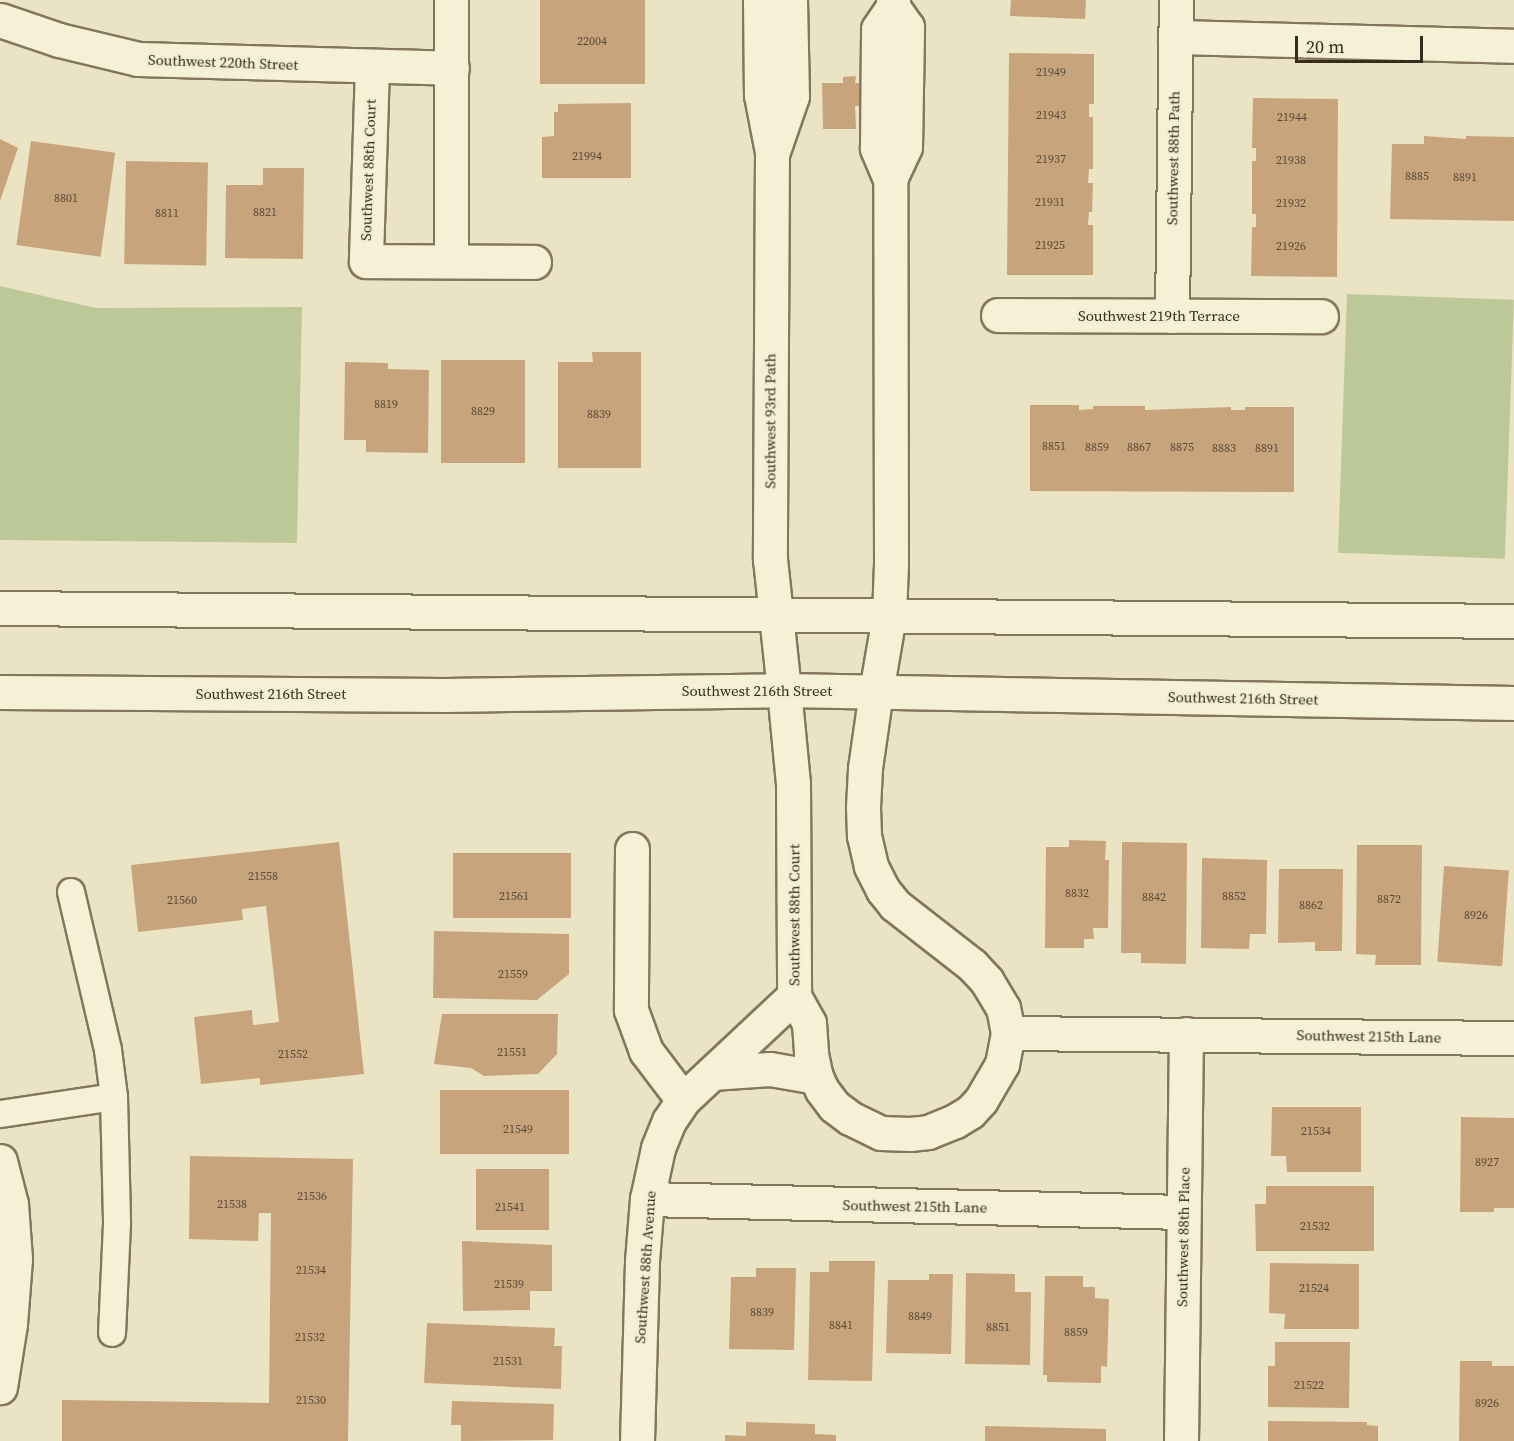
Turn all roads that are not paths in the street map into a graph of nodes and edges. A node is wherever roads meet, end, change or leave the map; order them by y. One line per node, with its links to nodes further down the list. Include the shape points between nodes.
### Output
1 (451, 0): 10 (street)
2 (760, 0): 11 (street, Southwest 93rd Path, via 761,95)
3 (790, 0): 11 (street, Southwest 93rd Path, via 792,96)
4 (1176, 0): 7 (street, Southwest 88th Path)
5 (893, 3): 19 (street, via 878,29 877,74 877,148 890,179)
6 (0, 20): 9 (street, Southwest 220th Street, via 58,40 138,59)
7 (1175, 37): 8 (street); 15 (street, Southwest 88th Path)
8 (1514, 46)
9 (372, 66): 10 (street, Southwest 220th Street); 12 (street, Southwest 88th Court, via 366,261)
10 (452, 68): 12 (street)
11 (772, 152): 18 (street, Southwest 93rd Path, via 770,559)
12 (451, 261): 13 (street, Southwest 88th Court)
13 (534, 261)
14 (998, 315): 15 (street, Southwest 219th Terrace)
15 (1172, 316): 16 (street, Southwest 219th Terrace)
16 (1321, 316)
17 (0, 608): 18 (street)
18 (776, 615): 19 (street); 21 (street, Southwest 93rd Path)
19 (889, 615): 20 (street); 23 (street)
20 (1514, 621)
21 (784, 690): 22 (street, Southwest 216th Street, via 445,695); 23 (street, Southwest 216th Street); 27 (street, Southwest 88th Court, via 793,783)
22 (0, 692)
23 (876, 692): 24 (street, Southwest 216th Street); 28 (street, Southwest 88th Court, via 863,807 871,866 895,905 987,981 1004,1008)
24 (1514, 703)
25 (632, 849): 34 (street, via 631,1010 649,1056)
26 (71, 892): 33 (lane, via 108,1050)
27 (794, 996): 31 (street, Southwest 88th Avenue); 32 (street, Southwest 88th Court, via 809,1023)
28 (1008, 1033): 29 (street, Southwest 215th Lane); 32 (street, Southwest 88th Court, via 1002,1064 981,1100 970,1112 928,1132 896,1134 866,1128 834,1106)
29 (1186, 1034): 30 (street, Southwest 215th Lane); 38 (street, Southwest 88th Place)
30 (1514, 1038)
31 (712, 1073): 32 (street, via 770,1069); 34 (street, Southwest 88th Avenue)
32 (816, 1077)
33 (114, 1097): 35 (lane); 39 (lane, via 117,1214)
34 (683, 1100): 37 (street, Southwest 88th Avenue, via 658,1148)
35 (0, 1114)
36 (0, 1161): 40 (street, via 11,1204 15,1259)
37 (647, 1199): 38 (street, Southwest 215th Lane); 41 (street, Southwest 88th Avenue)
38 (1183, 1212): 42 (street, Southwest 88th Place)
39 (112, 1333)
40 (0, 1388)
41 (638, 1441)
42 (1181, 1441)

